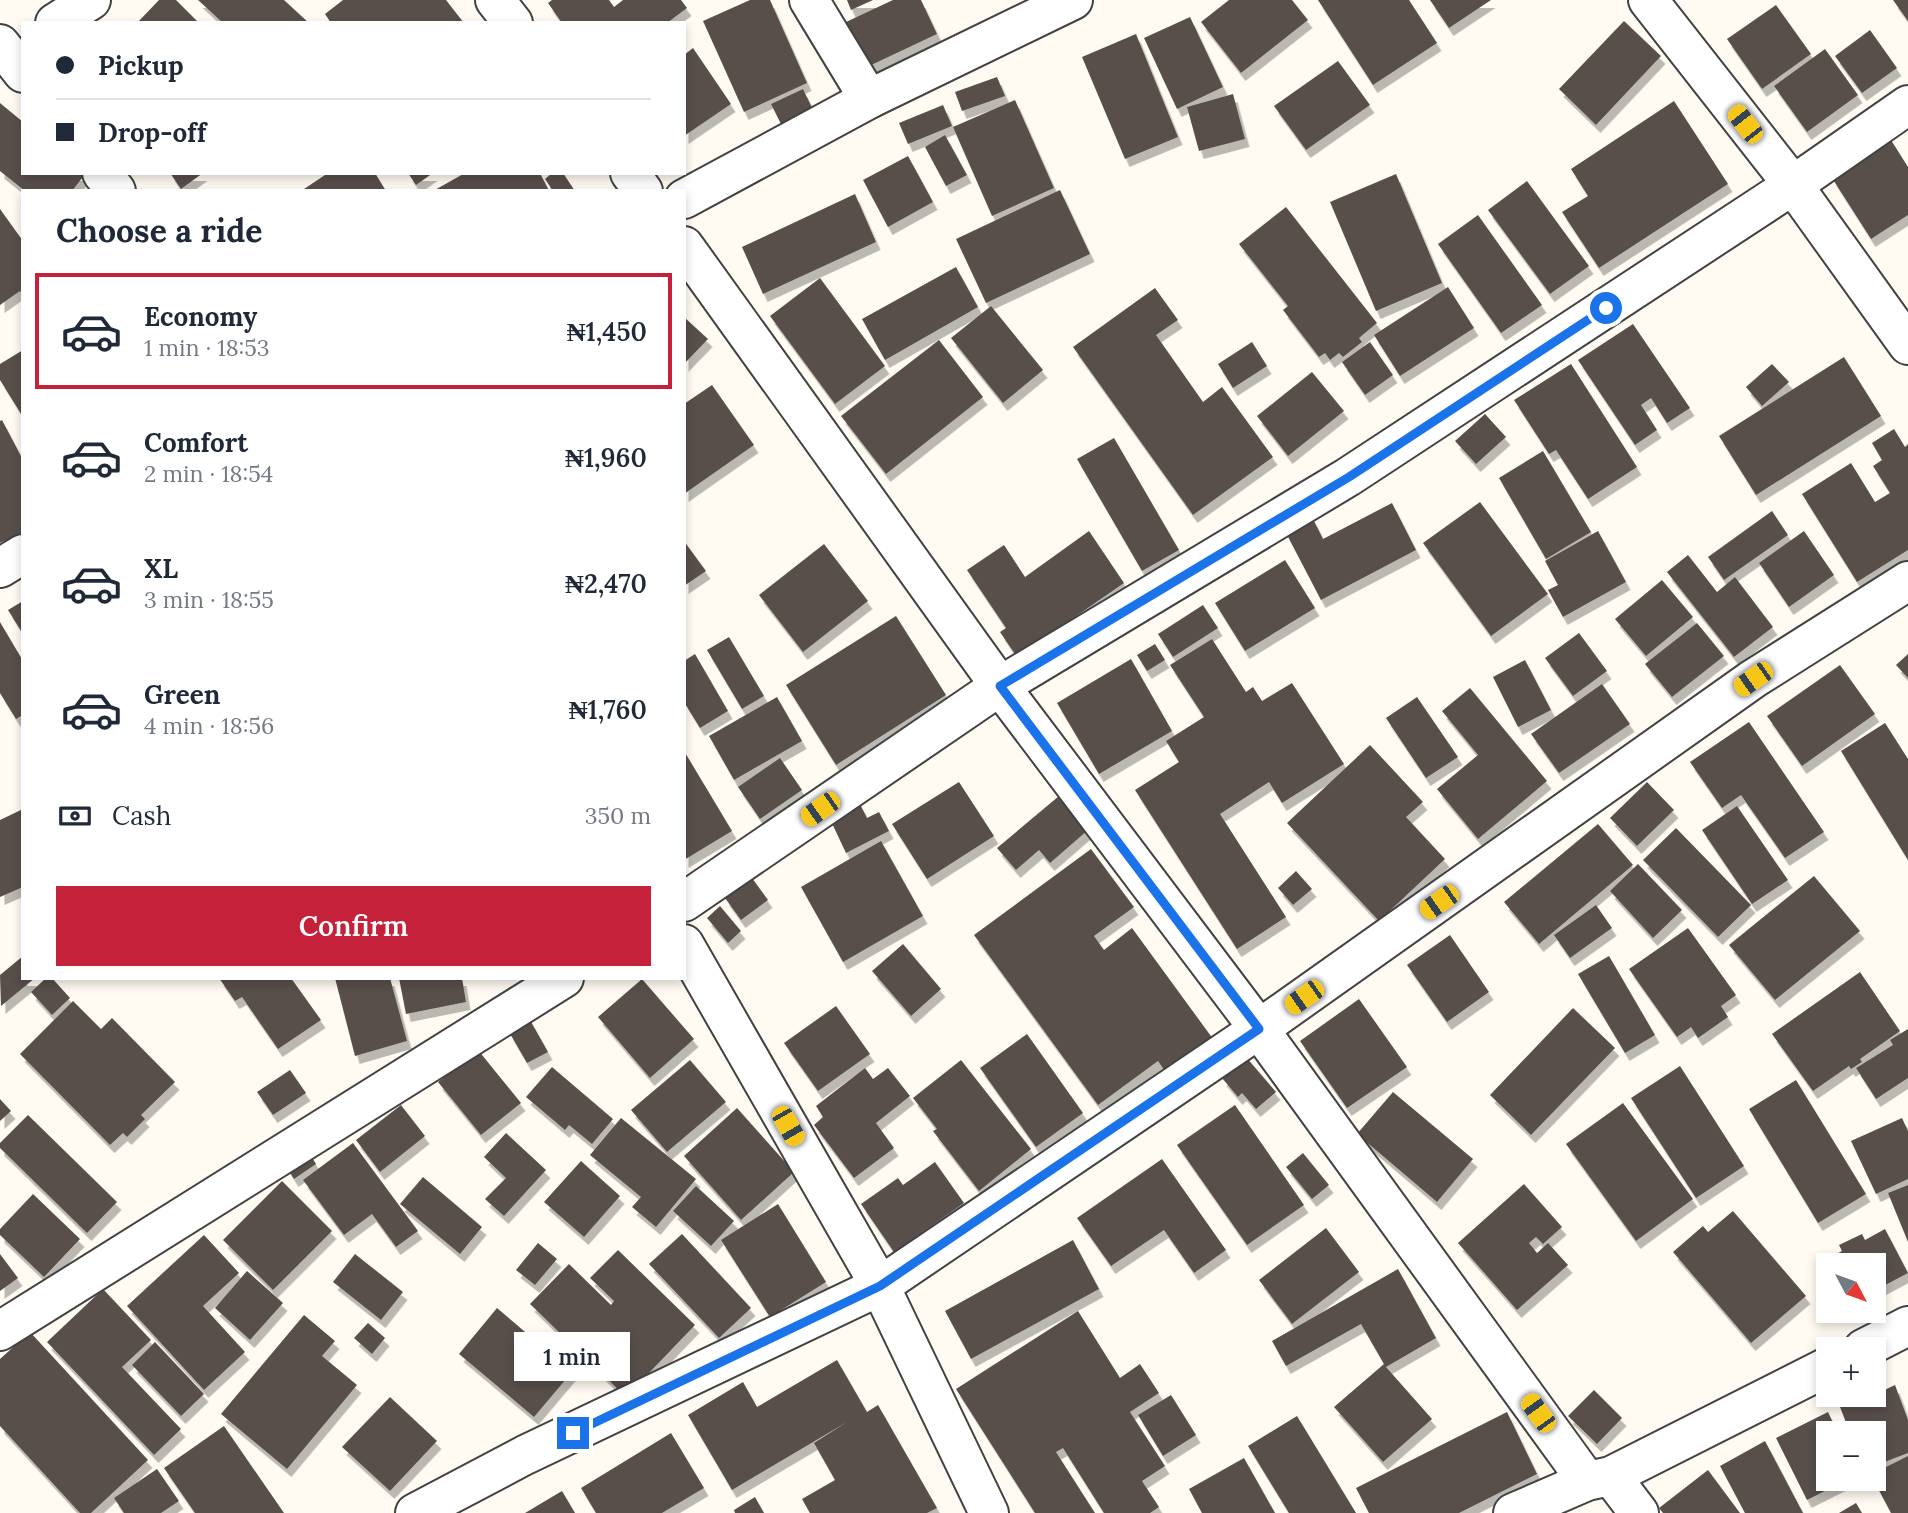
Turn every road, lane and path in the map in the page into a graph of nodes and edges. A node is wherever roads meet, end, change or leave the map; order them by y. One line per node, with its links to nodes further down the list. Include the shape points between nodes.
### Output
1 (91, 0): 6 (street)
2 (495, 0): 7 (street)
3 (809, 0): 8 (street)
4 (1073, 0): 8 (street)
5 (1648, 0): 11 (street)
6 (58, 21)
7 (511, 21)
8 (869, 99): 13 (street)
9 (1908, 106): 11 (street)
10 (104, 175): 12 (street)
11 (1793, 186): 15 (street); 19 (street, via 1349,477)
12 (114, 189)
13 (686, 198)
14 (686, 249): 19 (street)
15 (1908, 345)
16 (21, 555): 17 (street)
17 (0, 568)
18 (1908, 581): 23 (street, via 1753,679)
19 (1000, 686): 20 (street); 23 (street)
20 (686, 901)
21 (686, 947): 24 (street)
22 (561, 980): 26 (street)
23 (1259, 1029): 24 (street); 29 (street)
24 (880, 1286): 30 (street, via 538,1449); 31 (street)
25 (1908, 1326): 27 (street)
26 (0, 1331)
27 (1886, 1337)
28 (1816, 1372): 29 (street)
29 (1599, 1478): 32 (street); 33 (street)
30 (415, 1513)
31 (989, 1513)
32 (1513, 1513)
33 (1639, 1513)

